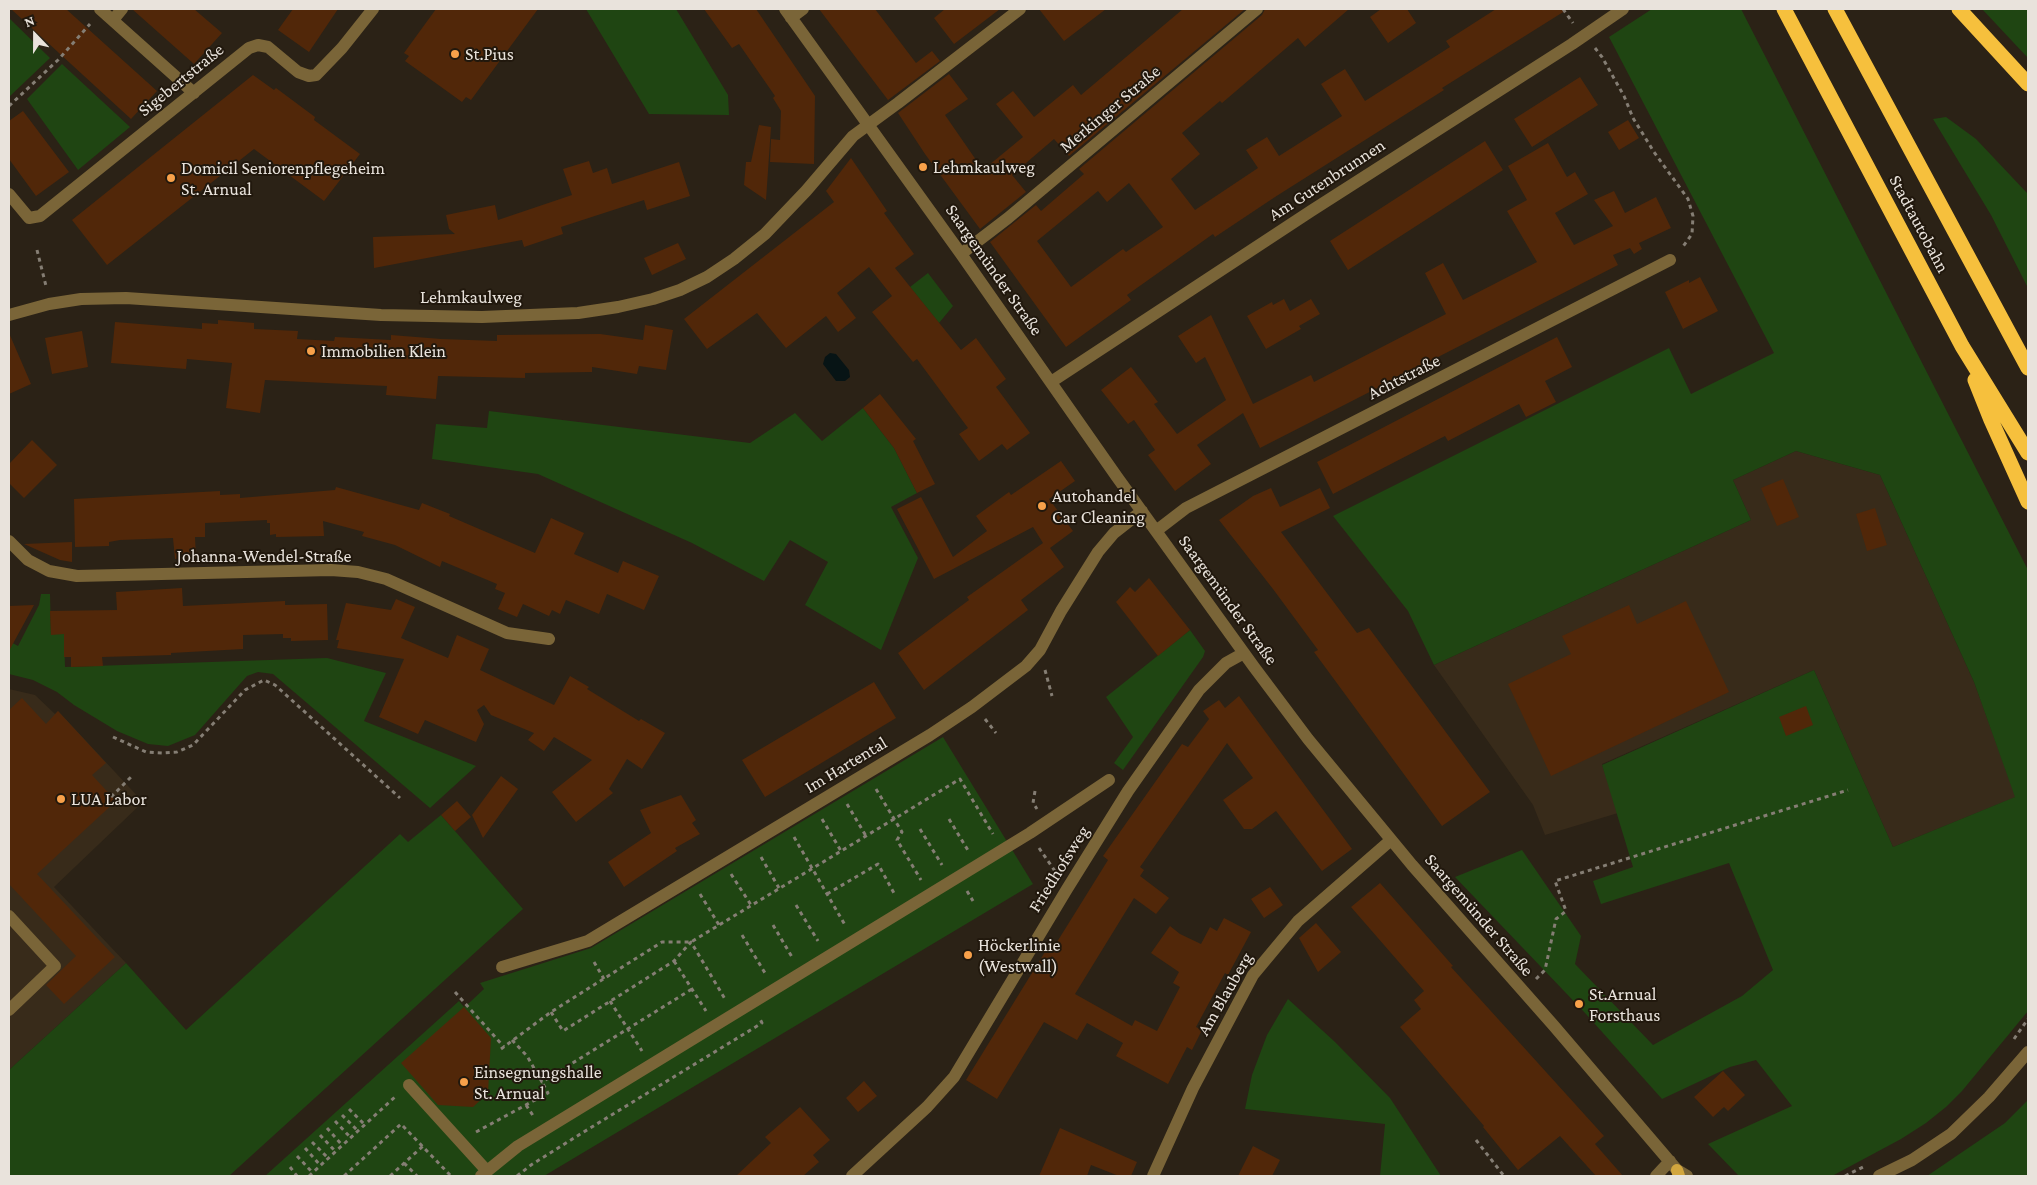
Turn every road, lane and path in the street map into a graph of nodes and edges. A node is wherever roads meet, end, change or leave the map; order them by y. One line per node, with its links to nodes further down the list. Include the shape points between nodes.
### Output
1 (101, 9): 12 (street); 16 (path, via 58,60)
2 (122, 9): 12 (street)
3 (373, 9): 15 (street, Sigebertstraße, via 316,75 298,72 268,47 258,45 249,48)
4 (803, 9): 11 (street)
5 (1020, 9): 17 (street, Lehmkaulweg)
6 (1257, 9): 20 (street, Merkinger Straße)
7 (1623, 9): 13 (street, Am Gutenbrunnen)
8 (1784, 9): 24 (highway, Stadtautobahn)
9 (1835, 9): 25 (highway, Stadtautobahn)
10 (1959, 9): 14 (highway)
11 (788, 13): 17 (street, Saargemünder Straße)
12 (113, 20): 15 (street)
13 (1583, 36): 21 (path, via 1602,57 1633,118 1688,199 1694,216 1692,234); 26 (street, Am Gutenbrunnen)
14 (2028, 84)
15 (194, 93): 18 (street, Sigebertstraße, via 40,216 29,218)
16 (9, 106)
17 (869, 124): 20 (street, Saargemünder Straße); 23 (street, Lehmkaulweg, via 848,141 765,234 734,259 680,290 618,307 578,313 482,317 126,298 81,299)
18 (9, 194)
19 (37, 250): 22 (path)
20 (961, 254): 26 (street, Saargemünder Straße)
21 (1670, 260): 30 (street, Achtstraße, via 1186,508)
22 (46, 285)
23 (9, 315)
24 (1962, 346): 27 (highway, Stadtautobahn); 28 (highway)
25 (2028, 368)
26 (1051, 382): 29 (street, Saargemünder Straße)
27 (2028, 453)
28 (2028, 502)
29 (1142, 511): 30 (street, Saargemünder Straße); 74 (street, Im Hartental, via 1114,533 1098,552 1040,650 1026,666 972,706 930,735 588,941)
30 (1156, 531): 33 (street, Saargemünder Straße)
31 (9, 541): 32 (street, Johanna-Wendel-Straße, via 28,560 49,571 77,576 358,572 386,579 507,632)
32 (549, 639)
33 (1244, 653): 50 (street, Saargemünder Straße, via 1308,739); 58 (street, Friedhofsweg, via 1226,664 1199,690 1128,791)
34 (113, 737): 40 (path, via 146,752 177,752 193,745 245,690 264,680 276,685)
35 (132, 776): 39 (path)
36 (1109, 780): 46 (street)
37 (873, 784): 43 (path)
38 (1848, 790): 80 (path, via 1555,881 1566,911 1556,919 1545,970)
39 (111, 797)
40 (400, 798)
41 (845, 801): 48 (path)
42 (820, 816): 51 (path)
43 (894, 819): 48 (path); 49 (path, via 960,779); 61 (path, via 902,832 897,840)
44 (949, 819): 53 (path)
45 (920, 829): 56 (path)
46 (1030, 833): 53 (street); 58 (path)
47 (792, 834): 54 (path)
48 (866, 836): 51 (path)
49 (995, 837)
50 (1391, 840): 80 (street, Saargemünder Straße); 129 (street, Am Blauberg, via 1298,921 1253,975 1193,1088)
51 (841, 851): 54 (path)
52 (760, 855): 57 (path)
53 (976, 865): 56 (street)
54 (812, 868): 57 (path); 60 (path)
55 (731, 874): 63 (path)
56 (952, 881): 61 (street)
57 (780, 888): 63 (path)
58 (1066, 889): 128 (street, Friedhofsweg, via 954,1077 927,1107)
59 (700, 894): 66 (path)
60 (828, 894): 64 (path, via 878,864); 69 (path)
61 (929, 894): 64 (street)
62 (796, 904): 71 (path)
63 (751, 905): 66 (path)
64 (904, 910): 69 (street)
65 (9, 916): 82 (street, via 56,966)
66 (719, 924): 70 (path)
67 (773, 925): 75 (path)
68 (742, 935): 77 (path)
69 (854, 940): 71 (street)
70 (691, 942): 72 (path); 76 (path, via 662,942); 84 (path)
71 (827, 957): 75 (street)
72 (674, 961): 78 (path); 81 (path)
73 (594, 962): 76 (path)
74 (502, 967)
75 (801, 973): 77 (street)
76 (604, 979): 83 (path)
77 (775, 988): 84 (street)
78 (692, 989): 87 (path); 88 (path)
79 (455, 992): 89 (path, via 502,1048)
80 (1524, 992): 118 (street, Saargemünder Straße)
81 (610, 1001): 83 (path, via 563,1031); 88 (path)
82 (9, 1010)
83 (550, 1012): 89 (path)
84 (734, 1014): 87 (street)
85 (2028, 1019): 90 (path)
86 (762, 1023): 127 (path)
87 (715, 1026): 92 (street)
88 (628, 1029): 92 (path); 93 (path)
89 (512, 1040): 93 (path, via 527,1056)
90 (2011, 1042)
91 (2028, 1052): 133 (street, via 1951,1134 1912,1160)
92 (651, 1065): 120 (street, via 518,1146)
93 (542, 1082): 95 (path, via 548,1093)
94 (409, 1085): 100 (path); 106 (street)
95 (526, 1105): 97 (path); 106 (path)
96 (349, 1109): 100 (path)
97 (532, 1113)
98 (342, 1115): 102 (path)
99 (335, 1121): 104 (path)
100 (364, 1124): 102 (path)
101 (327, 1128): 108 (path)
102 (358, 1130): 104 (path)
103 (320, 1135): 111 (path)
104 (350, 1138): 108 (path)
105 (1476, 1140): 130 (path)
106 (460, 1141): 120 (street)
107 (312, 1142): 113 (path)
108 (342, 1144): 111 (path)
109 (423, 1146): 114 (path); 123 (path, via 401,1124); 126 (path)
110 (305, 1148): 116 (path)
111 (335, 1151): 113 (path)
112 (297, 1156): 119 (path)
113 (328, 1158): 116 (path)
114 (404, 1163): 124 (path); 125 (path)
115 (1870, 1164): 132 (path)
116 (320, 1165): 119 (path)
117 (290, 1167): 121 (path)
118 (1678, 1171): 131 (street)
119 (312, 1172): 122 (path)
120 (484, 1174)
121 (297, 1176)
122 (309, 1176)
123 (344, 1176)
124 (390, 1176)
125 (417, 1176)
126 (452, 1176)
127 (517, 1176)
128 (852, 1176)
129 (1153, 1176)
130 (1504, 1176)
131 (1656, 1176)
132 (1845, 1176)
133 (1879, 1176)

